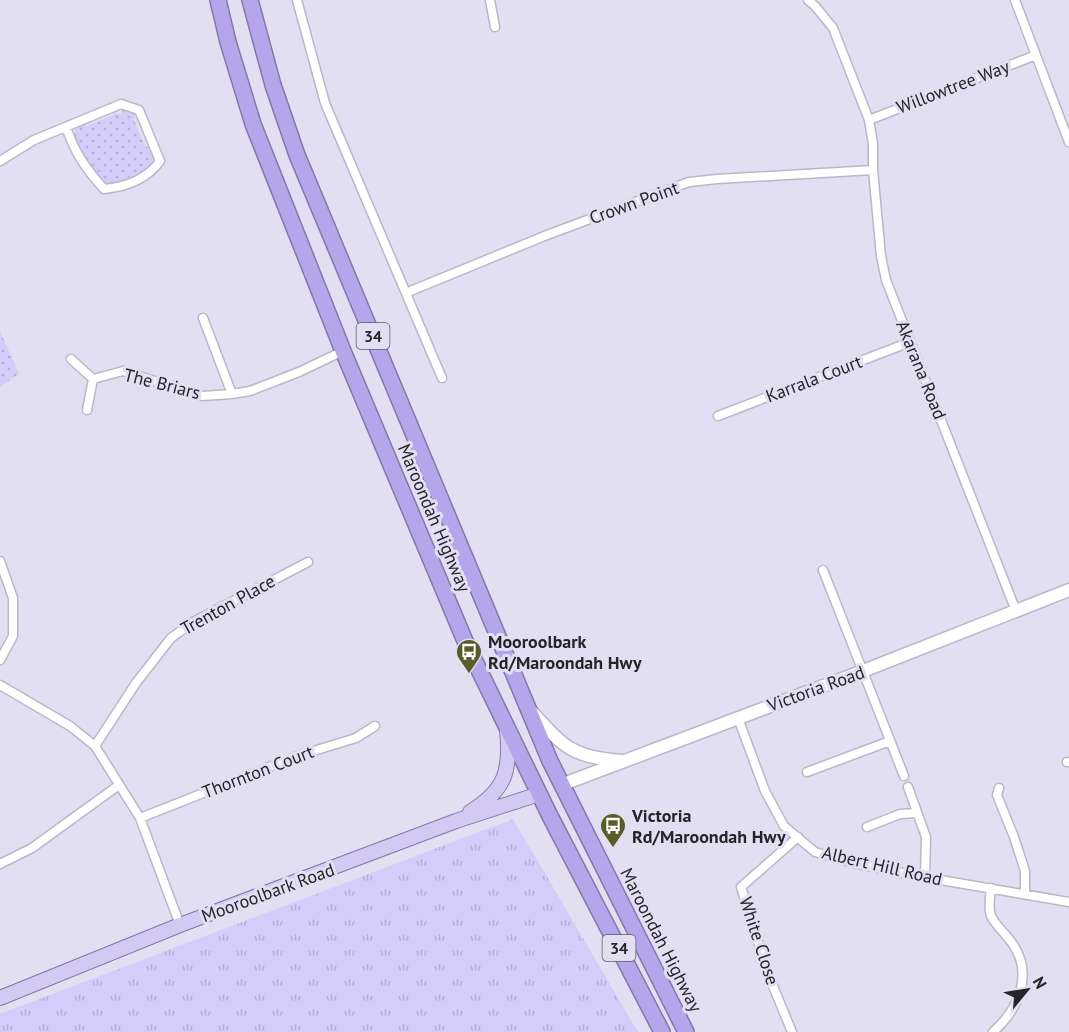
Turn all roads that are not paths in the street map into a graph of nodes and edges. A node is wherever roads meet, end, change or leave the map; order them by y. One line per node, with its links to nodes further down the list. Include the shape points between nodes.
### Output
1 (218, 0): 18 (highway, Maroondah Highway / 34, via 253,124)
2 (297, 0): 15 (street, via 325,103)
3 (490, 0): 7 (street)
4 (808, 0): 9 (street, Akarana Road, via 833,28)
5 (1015, 0): 8 (street)
6 (253, 3): 33 (highway, Maroondah Highway / 34, via 273,85 297,155)
7 (495, 27)
8 (1036, 55): 9 (street, Willowtree Way); 10 (street)
9 (869, 120): 14 (street, Akarana Road)
10 (1066, 124): 12 (street)
11 (66, 127): 11 (street, via 121,104 139,110 160,161 152,171 120,188 104,189 85,169); 13 (street)
12 (1069, 142)
13 (0, 160)
14 (873, 170): 15 (street, Crown Point, via 689,182); 17 (street, Akarana Road, via 884,272)
15 (408, 292): 20 (street)
16 (202, 318): 22 (street, The Briars)
17 (910, 342): 24 (street, Karrala Court); 29 (street, Akarana Road)
18 (343, 351): 22 (street, The Briars, via 250,391); 36 (highway, Maroondah Highway / 34, via 465,641)
19 (70, 359): 21 (street)
20 (442, 378)
21 (93, 379): 22 (street, The Briars, via 123,371 202,396); 23 (street)
22 (232, 394)
23 (87, 410)
24 (718, 416)
25 (0, 561): 30 (street, via 13,598 13,636)
26 (308, 562): 38 (street, Trenton Place, via 193,622 171,638)
27 (824, 570): 31 (street)
28 (1069, 590): 29 (main road, Victoria Road)
29 (1016, 611): 31 (main road, Victoria Road)
30 (0, 660)
31 (863, 671): 34 (main road, Victoria Road); 37 (street)
32 (0, 686): 38 (street, via 70,726)
33 (526, 705): 39 (main road, via 574,752); 43 (highway, Maroondah Highway / 34)
34 (738, 718): 39 (main road, Victoria Road); 51 (street, Albert Hill Road, via 765,791 784,826)
35 (375, 726): 48 (street, Thornton Court, via 356,738 297,756)
36 (507, 728): 46 (highway, Maroondah Highway / 34); 49 (main road, via 509,752 503,781 491,798)
37 (890, 741): 40 (street); 41 (street)
38 (95, 746): 42 (street)
39 (626, 761): 43 (main road, Victoria Road)
40 (807, 772)
41 (904, 776)
42 (119, 785): 48 (street); 52 (street, via 32,848)
43 (561, 785): 46 (highway); 60 (highway, Maroondah Highway / 34)
44 (908, 788): 47 (street)
45 (999, 788): 55 (street, via 997,795 1025,871)
46 (539, 794): 49 (main road, Mooroolbark Road); 59 (highway, Maroondah Highway / 34)
47 (917, 813): 50 (street, via 900,814); 53 (street, via 926,837)
48 (140, 818): 57 (street)
49 (456, 821): 57 (main road, Mooroolbark Road)
50 (867, 827)
51 (798, 837): 53 (street, Albert Hill Road, via 816,852); 61 (street, White Close, via 741,887 768,974)
52 (0, 864)
53 (925, 877): 54 (street, Albert Hill Road)
54 (991, 888): 55 (street, Albert Hill Road); 62 (street, via 991,916 1020,956 1024,974 1015,1006)
55 (1025, 894): 56 (street, Albert Hill Road)
56 (1069, 902)
57 (180, 925): 58 (main road, Mooroolbark Road)
58 (0, 998)
59 (662, 1032)
60 (686, 1032)
61 (792, 1032)
62 (993, 1032)

